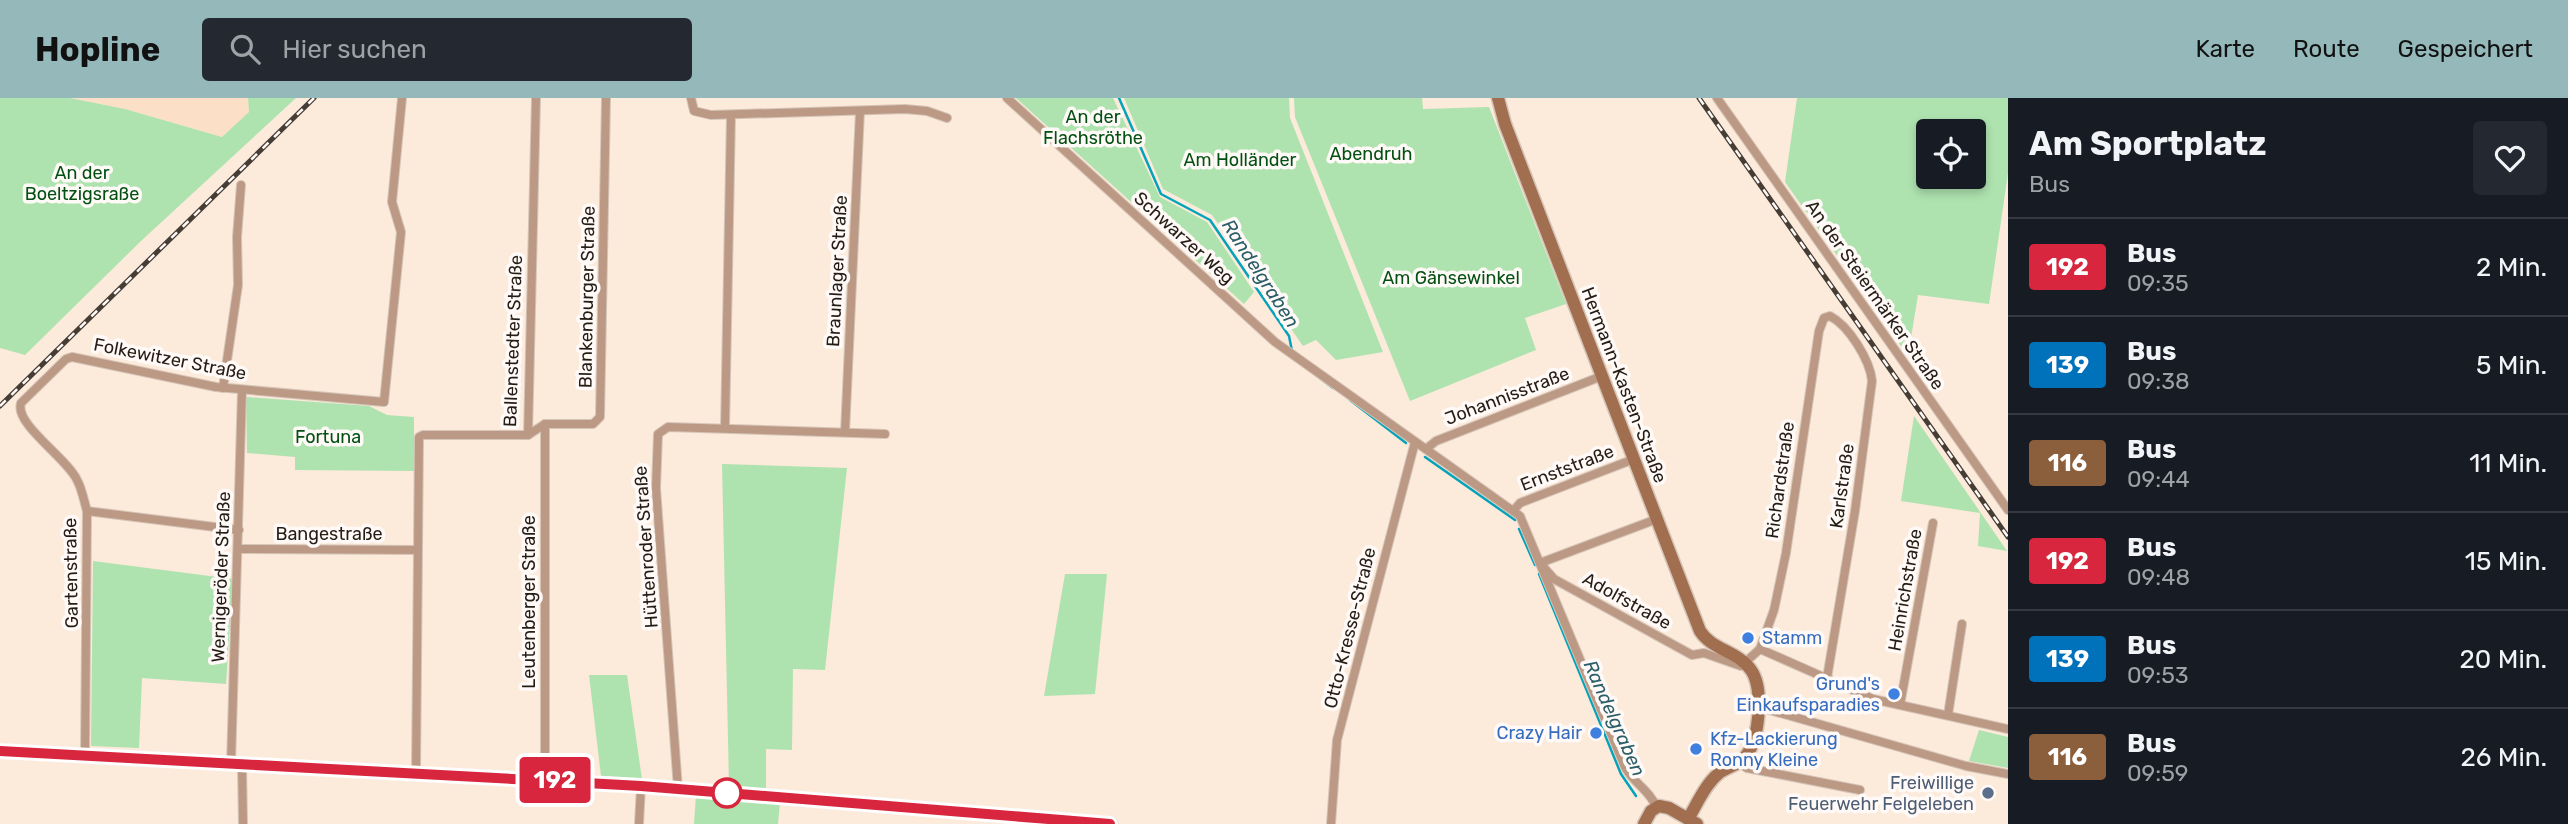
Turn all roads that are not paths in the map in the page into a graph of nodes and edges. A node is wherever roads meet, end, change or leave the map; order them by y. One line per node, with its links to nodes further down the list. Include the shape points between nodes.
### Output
1 (402, 98): 15 (street, Folkewitzer Straße, via 392,202 401,232 384,402)
2 (536, 98): 21 (street, Ballenstedter Straße)
3 (606, 98): 17 (street, Blankenburger Straße, via 600,417 593,424)
4 (691, 98): 9 (street, via 694,111 701,114)
5 (1007, 98): 22 (street, Schwarzer Weg, via 1283,348)
6 (1498, 98): 13 (street, Hermann-Kasten-Straße)
7 (1717, 98): 26 (street, An der Steiermärker Straße)
8 (860, 111): 9 (street); 10 (street, via 905,109); 19 (street, Braunlager Straße)
9 (731, 115): 18 (street)
10 (947, 118)
11 (241, 185): 14 (street, via 238,285)
12 (1826, 316): 36 (street, Richardstraße, via 1820,325 1786,553); 38 (street, Karlstraße, via 1835,318 1847,332 1867,362 1872,381)
13 (1602, 376): 23 (street, Johannisstraße, via 1436,441); 24 (street, Hermann-Kasten-Straße)
14 (223, 388): 15 (street, Folkewitzer Straße); 16 (street, Folkewitzer Straße, via 72,357 20,403)
15 (242, 390): 30 (street, Wernigeröder Straße)
16 (20, 414): 27 (street, Gartenstraße, via 77,479)
17 (545, 424): 21 (street); 49 (street, Leutenberger Straße)
18 (725, 428): 19 (street, Hüttenroder Straße); 51 (street, Hüttenroder Straße, via 668,427 657,438 656,488)
19 (845, 432): 20 (street, Hüttenroder Straße)
20 (886, 434)
21 (528, 435): 32 (street, Ballenstedter Straße, via 420,436)
22 (1415, 442): 23 (street); 58 (street, Otto-Kresse-Straße, via 1337,740)
23 (1426, 449): 25 (street)
24 (1634, 459): 25 (street, Ernststraße, via 1520,503); 28 (street, Hermann-Kasten-Straße)
25 (1514, 510): 33 (street)
26 (2008, 510)
27 (87, 511): 30 (street); 44 (street, Gartenstraße)
28 (1657, 519): 33 (street); 35 (street, Hermann-Kasten-Straße)
29 (1933, 523): 39 (street, Heinrichstraße)
30 (239, 530): 31 (street, Wernigeröder Straße)
31 (239, 549): 32 (street, Bangestraße); 46 (street, Wernigeröder Straße)
32 (418, 550): 47 (street, Ballenstedter Straße)
33 (1540, 563): 35 (street, Adolfstraße, via 1554,579 1692,655); 53 (street, via 1625,766)
34 (1962, 624): 41 (street)
35 (1707, 647): 37 (street, Hermann-Kasten-Straße)
36 (1760, 649): 37 (street); 38 (street)
37 (1746, 663): 40 (street, via 1759,684)
38 (1827, 678): 39 (street, via 1873,699)
39 (1900, 705): 41 (street)
40 (1759, 707): 45 (street, via 1752,745); 48 (street, via 1903,750)
41 (1948, 715): 42 (street)
42 (2008, 729)
43 (0, 751): 44 (street)
44 (85, 755): 46 (street)
45 (1739, 763): 52 (street); 54 (street, via 1717,775)
46 (237, 764): 47 (street); 55 (street, Wernigeröder Straße)
47 (415, 774): 49 (street)
48 (2008, 774)
49 (545, 780): 50 (street)
50 (641, 786): 51 (street); 56 (street)
51 (678, 789): 57 (street)
52 (1860, 790)
53 (1657, 807): 54 (street, via 1669,807); 59 (street)
54 (1692, 821)
55 (243, 824)
56 (639, 824)
57 (1111, 824)
58 (1331, 824)
59 (1644, 824)

